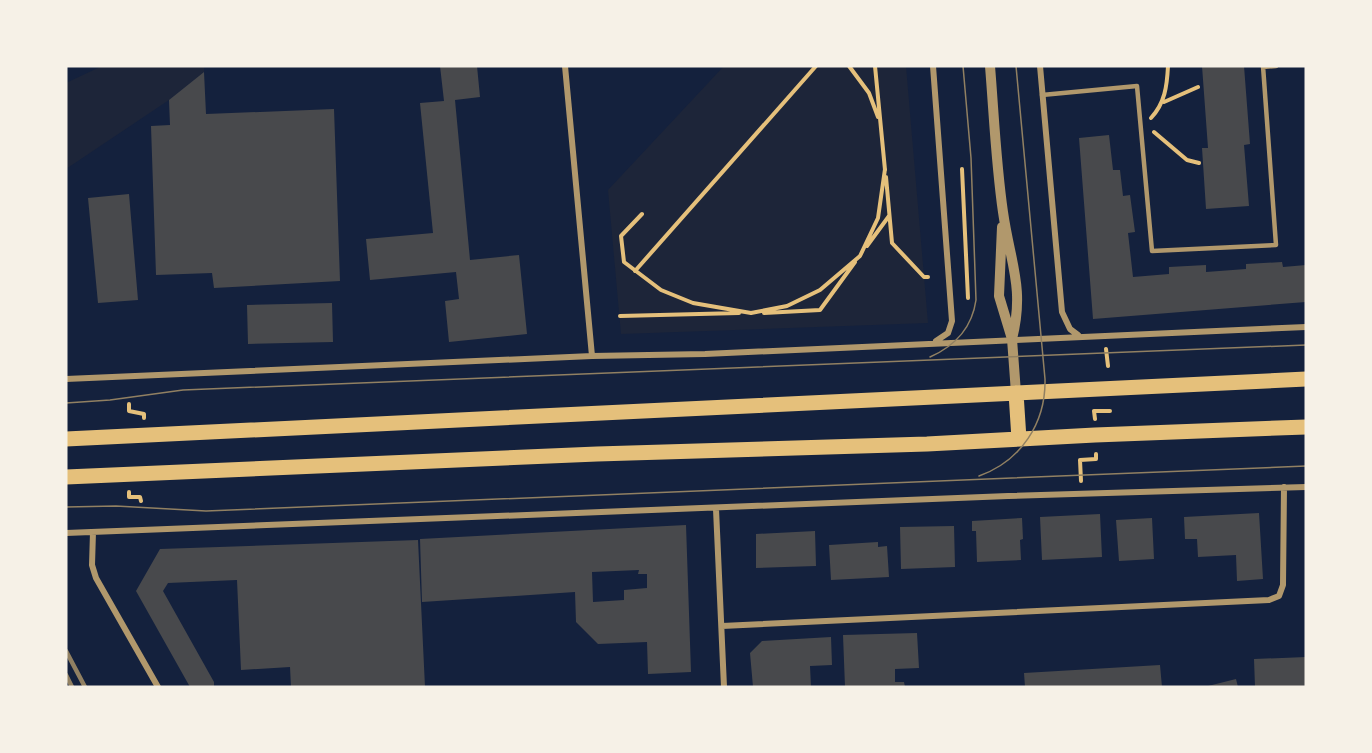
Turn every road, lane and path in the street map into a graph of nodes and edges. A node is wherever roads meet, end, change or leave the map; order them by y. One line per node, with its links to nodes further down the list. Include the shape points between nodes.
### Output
1 (565, 66): 33 (street)
2 (816, 66): 23 (path)
3 (849, 66): 14 (path, via 869,93)
4 (875, 66): 14 (path)
5 (933, 66): 31 (street, via 952,321 948,333)
6 (990, 66): 19 (street)
7 (1040, 66): 12 (street)
8 (1168, 66): 13 (path)
9 (1276, 66): 10 (lane)
10 (1263, 67): 15 (lane, via 1276,245 1152,250)
11 (1198, 87): 13 (path)
12 (1042, 95): 15 (lane, via 1137,86); 29 (street, via 1062,312)
13 (1163, 102): 15 (path, via 1153,117)
14 (880, 123): 17 (path)
15 (1140, 124): 16 (path, via 1158,134 1187,160)
16 (1199, 163)
17 (885, 169): 21 (path); 22 (path, via 878,218)
18 (962, 169): 25 (path)
19 (1003, 212): 30 (street, via 999,296); 30 (street, via 1018,295)
20 (642, 214): 23 (path, via 621,236 624,262)
21 (889, 216): 22 (path); 24 (path, via 892,243)
22 (860, 256): 26 (path, via 820,290 787,306); 26 (path, via 820,310)
23 (635, 271): 26 (path, via 661,290 693,303)
24 (928, 277)
25 (968, 298)
26 (752, 313): 27 (path)
27 (620, 316)
28 (1306, 327): 29 (street)
29 (1078, 336): 30 (street)
30 (1012, 339): 31 (street); 37 (street)
31 (933, 343): 33 (street)
32 (1105, 347): 34 (path)
33 (591, 356): 35 (street)
34 (1108, 366)
35 (66, 379)
36 (1306, 380): 37 (main road)
37 (1016, 393): 43 (main road); 44 (main road)
38 (129, 404): 41 (path, via 129,411 144,414)
39 (1110, 411): 40 (path, via 1094,411)
40 (1095, 418)
41 (144, 420)
42 (1306, 427): 44 (main road)
43 (66, 439)
44 (1019, 439): 46 (main road)
45 (1096, 454): 47 (path, via 1096,459 1080,460)
46 (66, 477)
47 (1081, 483)
48 (129, 485): 51 (path, via 129,497 140,497)
49 (1284, 487): 50 (street); 52 (street); 55 (street, via 1283,585 1279,596 1269,600)
50 (1306, 487)
51 (141, 501)
52 (716, 509): 53 (street); 55 (street)
53 (93, 532): 54 (street); 56 (street, via 92,565 96,578)
54 (66, 533)
55 (722, 626): 57 (street)
56 (158, 687)
57 (724, 687)

